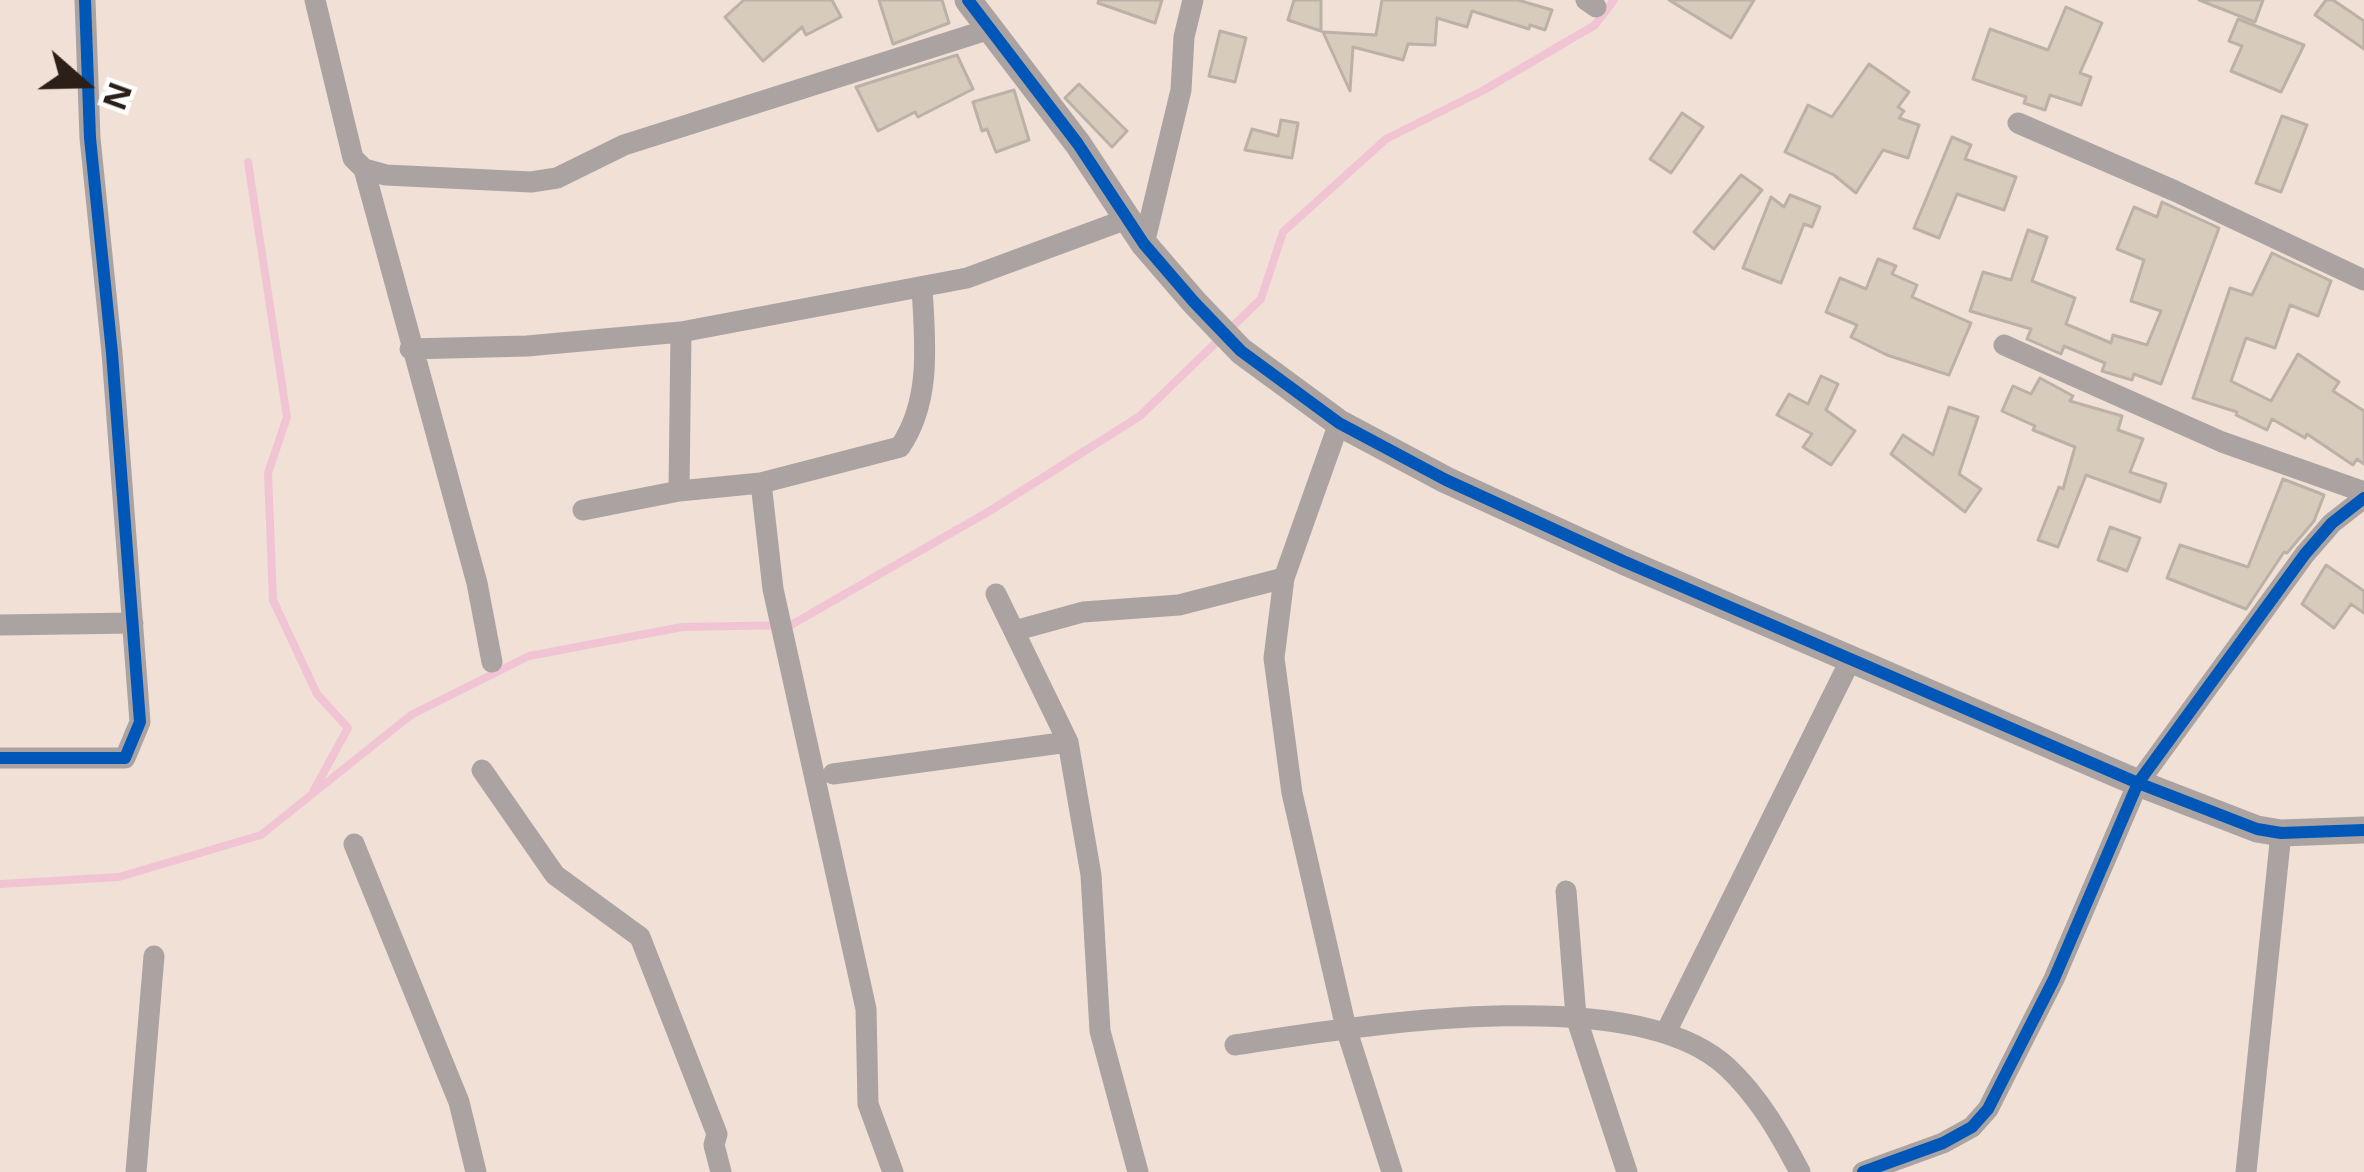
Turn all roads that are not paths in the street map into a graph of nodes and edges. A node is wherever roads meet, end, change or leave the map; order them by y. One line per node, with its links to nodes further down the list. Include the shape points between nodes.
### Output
1 (85, 0): 22 (street)
2 (316, 0): 7 (street, via 353,158)
3 (968, 0): 5 (street)
4 (1193, 0): 9 (street)
5 (990, 29): 7 (street, via 624,146 557,178); 8 (street)
6 (2018, 123): 10 (street)
7 (364, 169): 14 (street)
8 (1127, 219): 9 (street); 11 (street)
9 (1144, 244): 15 (street, via 1240,351)
10 (2364, 280)
11 (922, 287): 12 (street); 16 (street, via 926,361 915,425 900,447)
12 (681, 332): 14 (street); 17 (street)
13 (2004, 345): 18 (street)
14 (410, 349): 26 (street)
15 (1340, 423): 20 (street); 25 (street, via 1446,480)
16 (761, 483): 17 (street); 44 (street, via 773,589 866,1009 868,1104)
17 (679, 491): 19 (street)
18 (2364, 495): 31 (street, via 2305,554)
19 (583, 510)
20 (1284, 578): 24 (street, via 1179,605 1083,613); 38 (street, via 1274,658 1292,793)
21 (996, 594): 24 (street)
22 (133, 623): 23 (street); 28 (street, via 140,722 125,758)
23 (0, 626)
24 (1014, 631): 27 (street)
25 (1851, 659): 31 (street); 39 (street)
26 (492, 662)
27 (1067, 742): 30 (street); 45 (street, via 1090,874 1100,1031)
28 (0, 758)
29 (482, 770): 43 (street, via 555,874 640,937 717,1134)
30 (833, 774)
31 (2138, 783): 33 (street); 49 (street, via 2054,980 1988,1109 1943,1143)
32 (2364, 830): 33 (street)
33 (2282, 833): 50 (street)
34 (354, 844): 42 (street, via 459,1102)
35 (1566, 891): 37 (street)
36 (154, 956): 41 (street)
37 (1576, 1017): 38 (street); 39 (street); 47 (street)
38 (1346, 1028): 40 (street); 46 (street)
39 (1666, 1032): 48 (street, via 1725,1065 1772,1120)
40 (1235, 1046)
41 (136, 1172)
42 (476, 1172)
43 (721, 1172)
44 (892, 1172)
45 (1138, 1172)
46 (1392, 1172)
47 (1627, 1172)
48 (1800, 1172)
49 (1863, 1172)
50 (2246, 1172)

